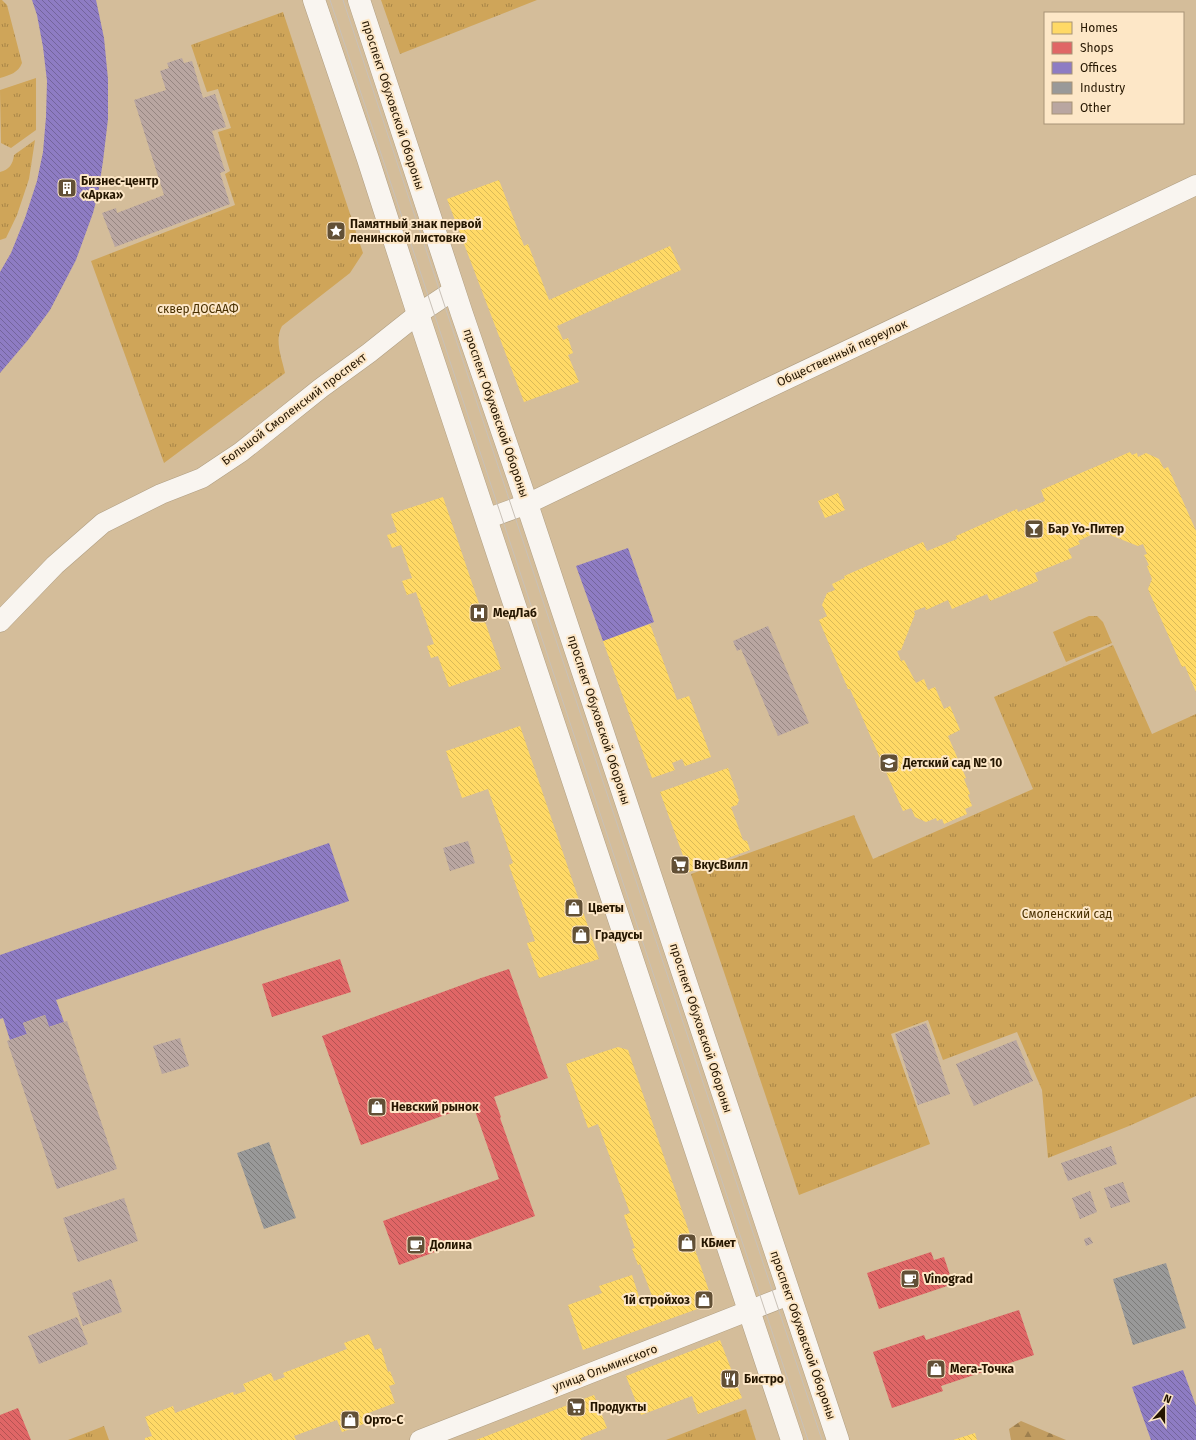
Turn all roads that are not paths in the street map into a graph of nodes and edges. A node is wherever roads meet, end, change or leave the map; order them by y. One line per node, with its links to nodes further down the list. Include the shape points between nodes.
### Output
1 (314, 0): 5 (main road)
2 (360, 0): 4 (main road, проспект Обуховской Обороны)
3 (1196, 184): 6 (street, Общественный переулок)
4 (454, 290): 5 (street, Большой Смоленский проспект); 6 (main road, проспект Обуховской Обороны)
5 (418, 314): 7 (main road); 8 (street, Большой Смоленский проспект, via 241,452 202,478 161,494 104,523 56,564)
6 (527, 504): 7 (street, Общественный переулок); 9 (main road, проспект Обуховской Обороны)
7 (486, 519): 10 (main road)
8 (0, 622)
9 (789, 1295): 10 (street, улица Ольминского); 13 (main road, проспект Обуховской Обороны)
10 (749, 1311): 11 (street, улица Ольминского); 12 (main road)
11 (420, 1440)
12 (792, 1440)
13 (838, 1440)

